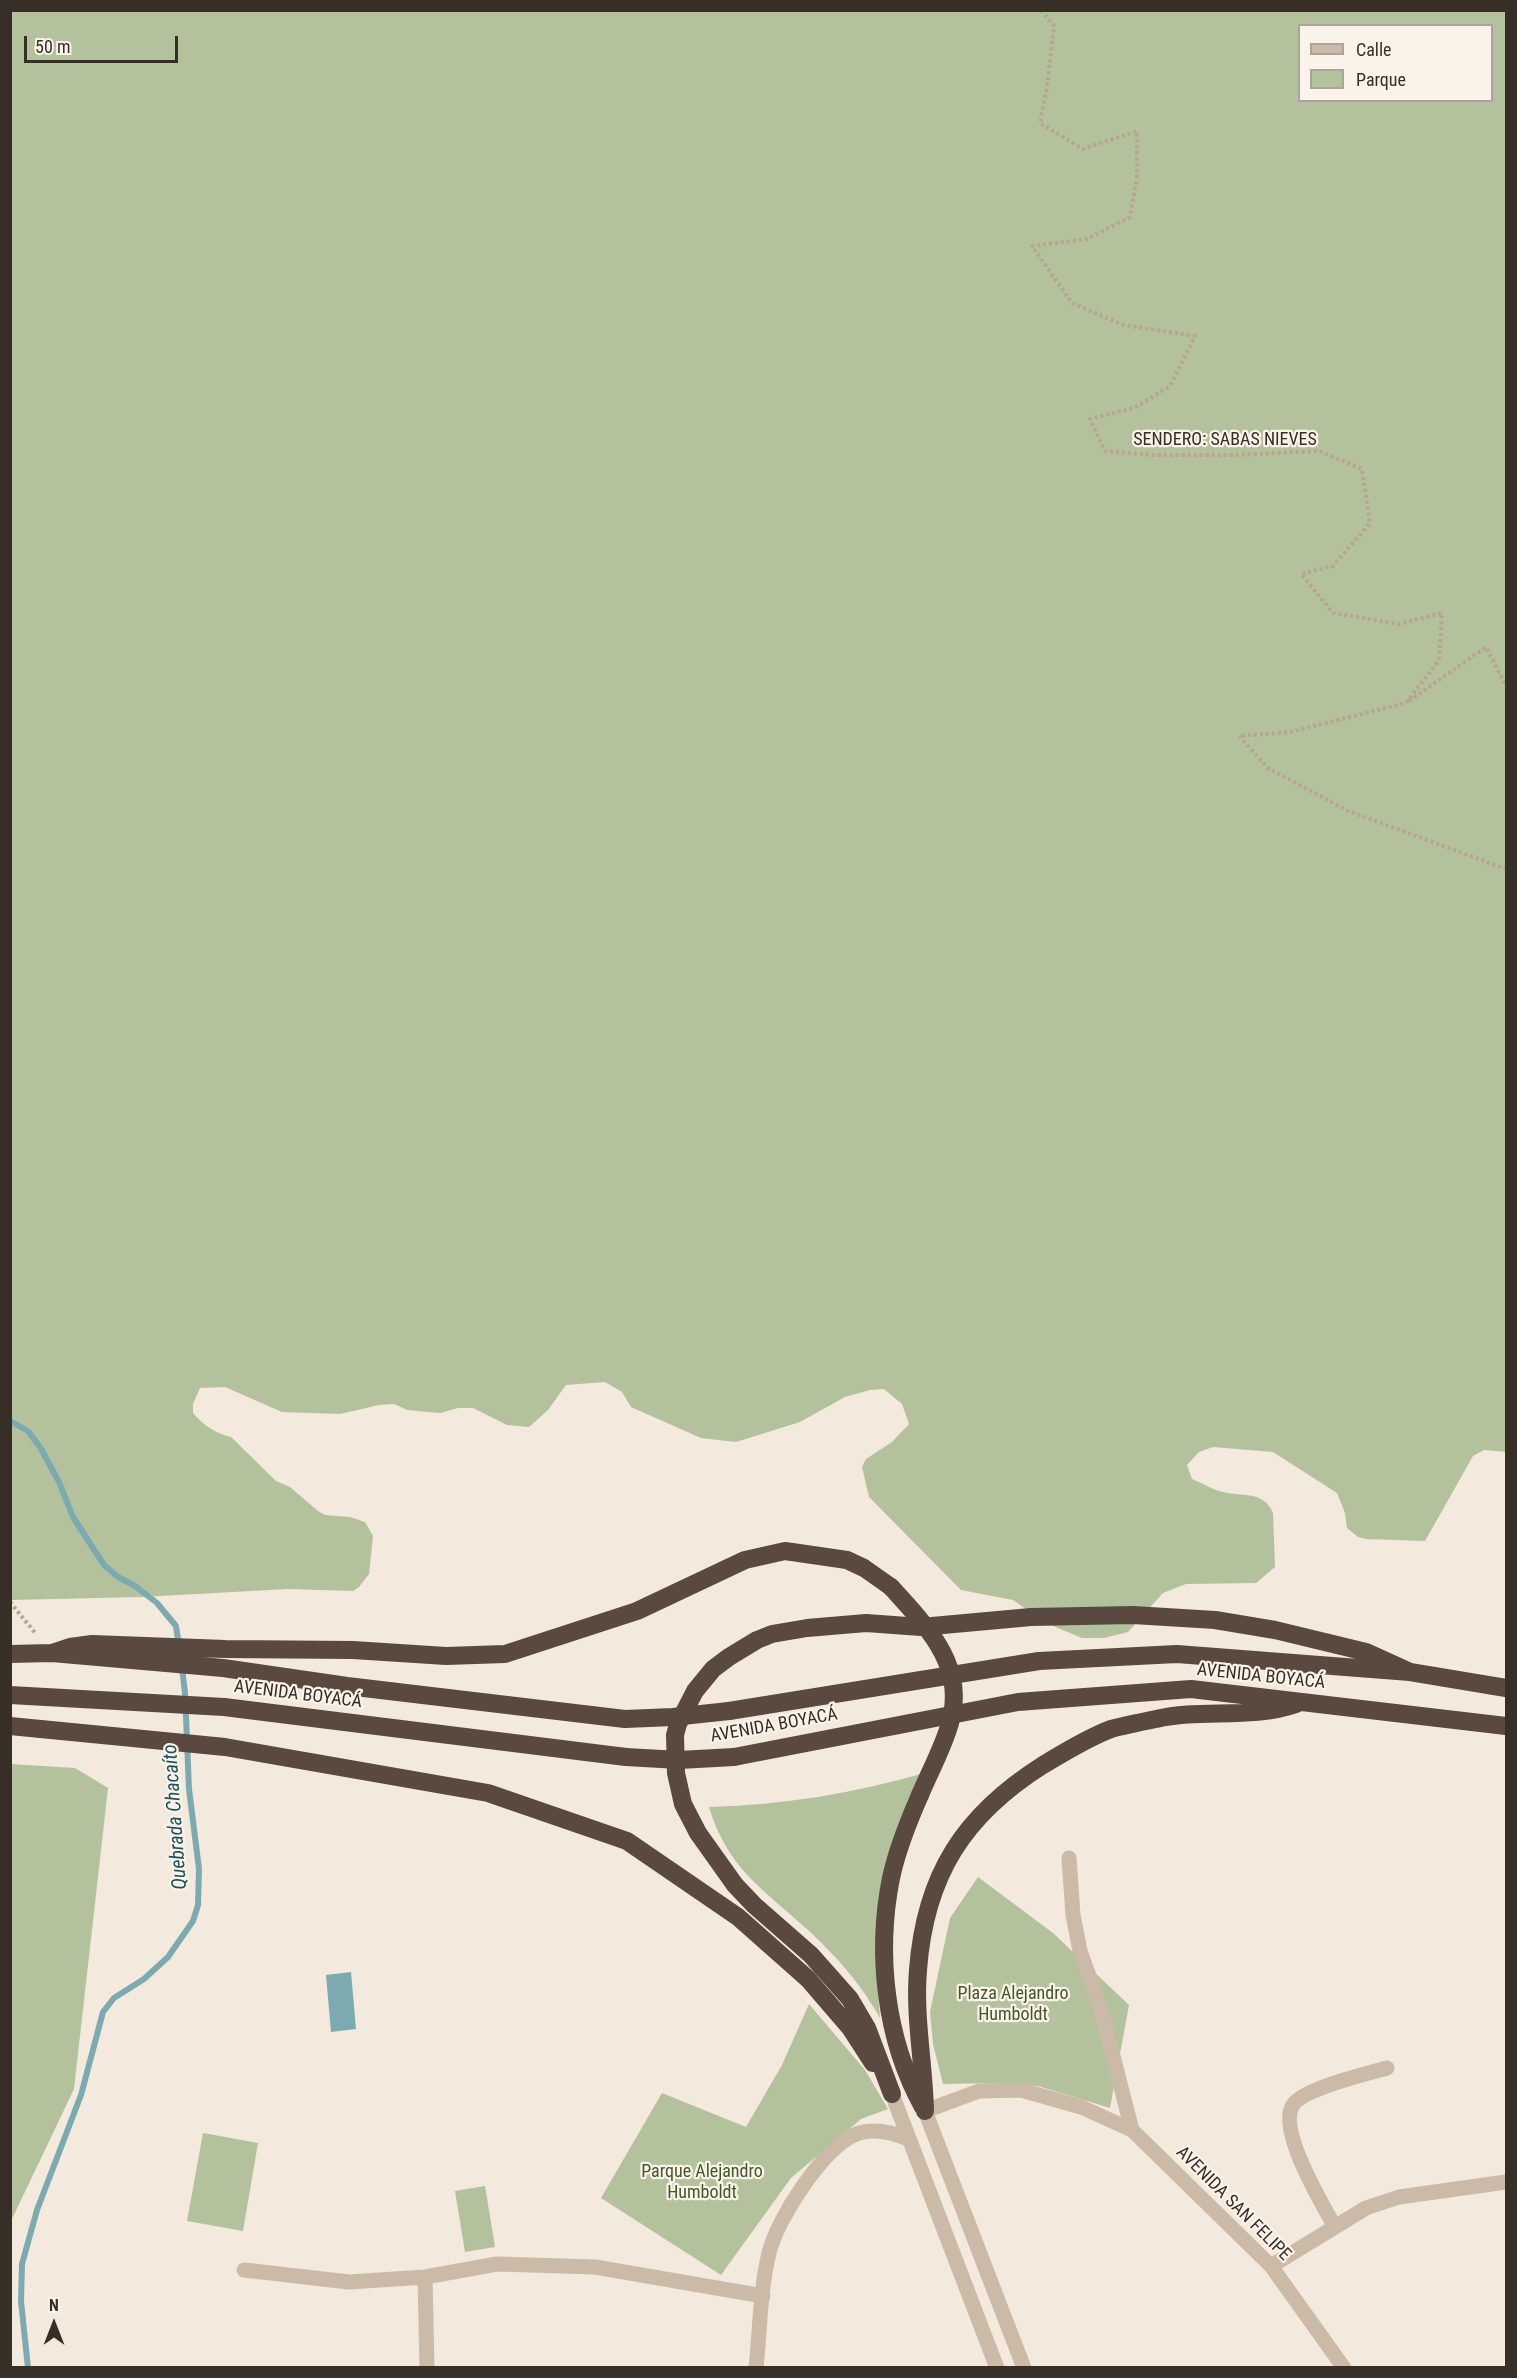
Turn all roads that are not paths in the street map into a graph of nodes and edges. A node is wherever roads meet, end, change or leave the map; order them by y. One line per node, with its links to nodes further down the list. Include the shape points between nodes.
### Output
1 (122, 1652): 2 (highway, via 92,1644 52,1653); 3 (highway, AVENIDA BOYACÁ, bridge, via 347,1686 625,1719 729,1712 1039,1660 1177,1654); 12 (highway, bridge, via 225,1649 353,1650 446,1656 505,1654 637,1611 745,1560 785,1551 847,1560 878,1576 934,1637 953,1686 950,1725 891,1876 884,1942 889,2003 899,2051)
2 (10, 1654)
3 (1410, 1672): 4 (highway, AVENIDA BOYACÁ); 11 (highway, via 1366,1652 1266,1629 1215,1620 1133,1616 1031,1617 921,1627 866,1623 807,1628 757,1640 713,1669 695,1691 675,1735 676,1773 683,1804 698,1833 735,1885 812,1955 850,1999 867,2028)
4 (1506, 1688)
5 (10, 1695): 6 (highway, AVENIDA BOYACÁ, bridge, via 224,1707 626,1757 679,1760 734,1757 1018,1702 1191,1689)
6 (1303, 1702): 8 (highway, AVENIDA BOYACÁ); 12 (highway, via 1263,1713 1166,1717 1113,1729 1031,1772 978,1816 937,1881 922,1942 916,1999)
7 (10, 1726): 11 (highway, via 225,1747 488,1793 627,1840 738,1917 808,1979 851,2030)
8 (1506, 1726)
9 (1069, 1858): 13 (street, via 1080,1951 1101,2009)
10 (1387, 2068): 16 (street, via 1315,2090 1294,2103 1289,2115 1294,2145)
11 (892, 2094): 14 (street)
12 (925, 2111): 13 (street, AVENIDA SAN FELIPE, via 980,2091 1021,2090 1080,2107); 24 (street)
13 (1132, 2130): 17 (street, AVENIDA SAN FELIPE)
14 (908, 2139): 20 (street, via 881,2131 863,2132 824,2160 784,2212 769,2252); 23 (street)
15 (1506, 2182): 16 (street, via 1399,2197 1366,2208)
16 (1335, 2227): 17 (street)
17 (1271, 2266): 25 (street, AVENIDA SAN FELIPE)
18 (244, 2270): 19 (street, via 349,2282)
19 (425, 2277): 20 (street, via 497,2264 595,2266); 21 (street)
20 (763, 2296): 22 (street)
21 (428, 2367)
22 (756, 2367)
23 (997, 2367)
24 (1024, 2367)
25 (1344, 2367)

